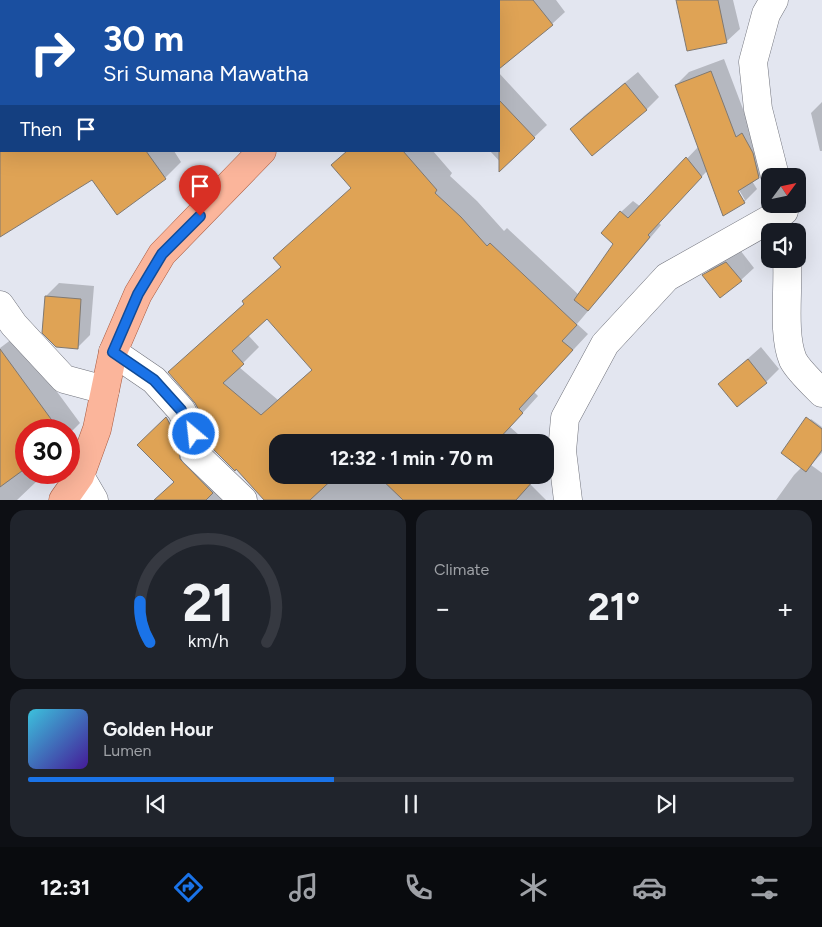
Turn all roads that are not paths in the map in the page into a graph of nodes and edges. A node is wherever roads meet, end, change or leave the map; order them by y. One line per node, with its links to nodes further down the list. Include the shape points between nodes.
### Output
1 (774, 0): 3 (street, via 766,14 753,62 758,109)
2 (261, 152): 7 (main road, via 162,254 138,294)
3 (773, 168)
4 (784, 215): 15 (street, via 667,277 605,344 565,418 562,451)
5 (788, 268): 9 (street, via 787,333 794,361)
6 (0, 305): 8 (street, via 64,379)
7 (113, 352): 8 (main road); 14 (street, via 154,380 181,410 194,434 194,453)
8 (105, 390): 10 (main road, via 97,429)
9 (822, 392)
10 (80, 476): 13 (street)
11 (74, 484): 12 (main road)
12 (62, 500)
13 (94, 500)
14 (243, 500)
15 (568, 500)

